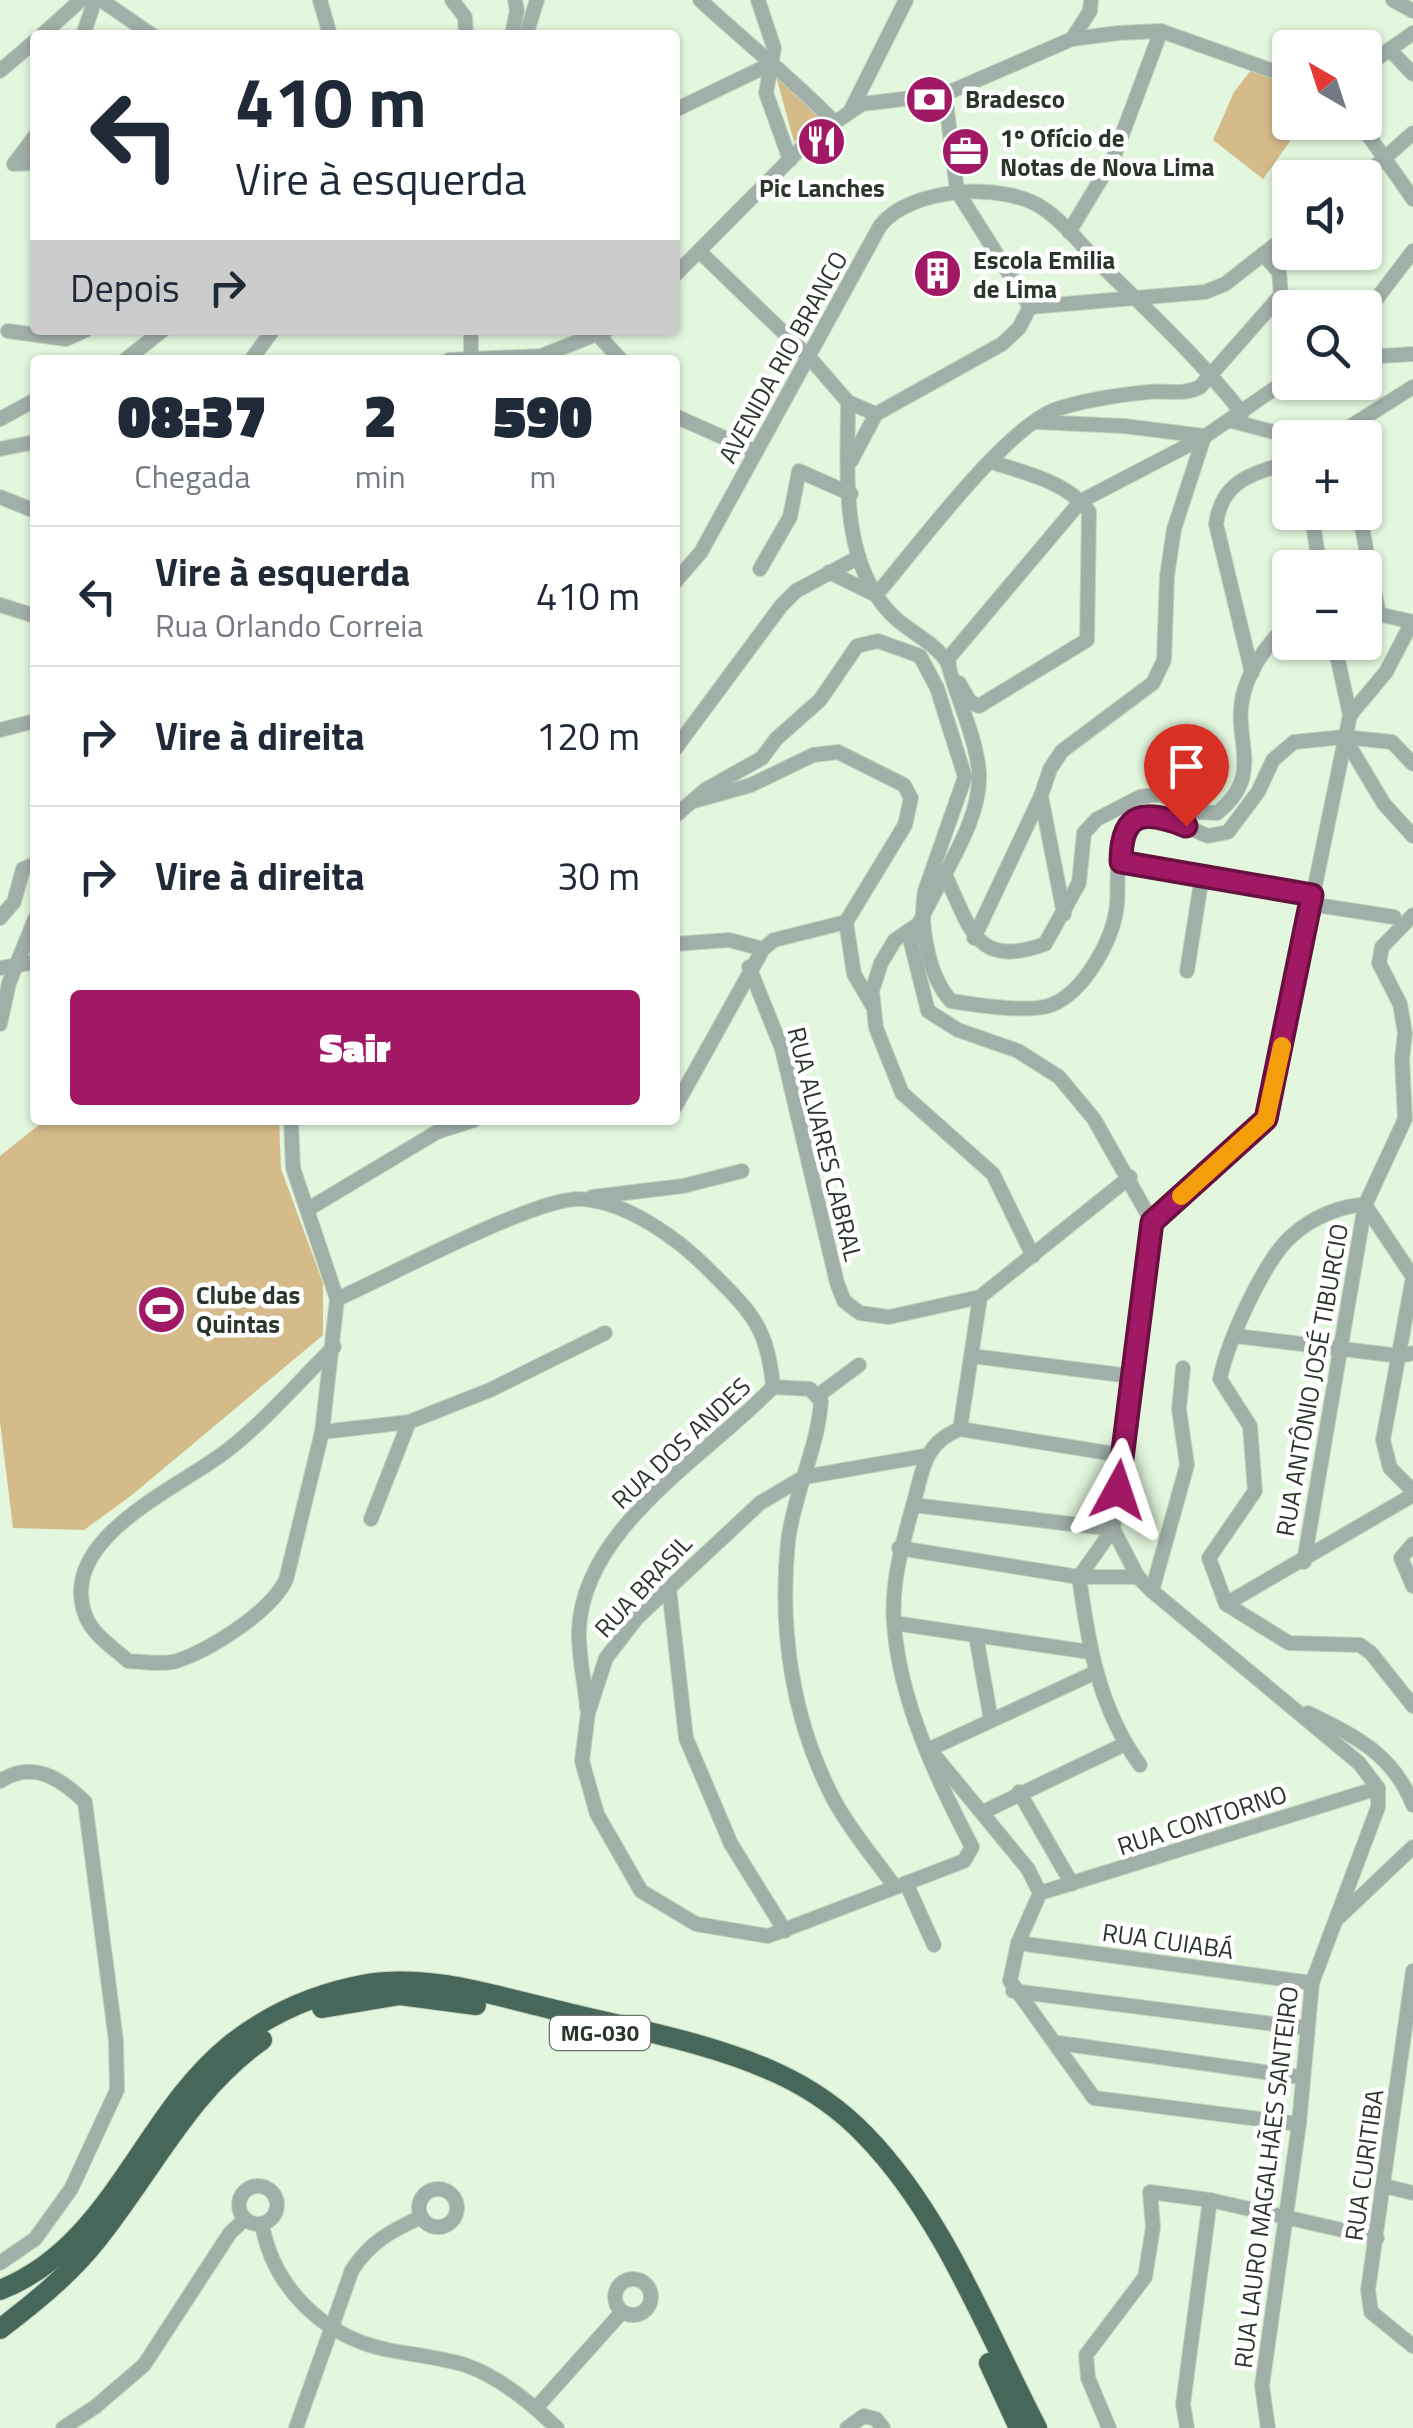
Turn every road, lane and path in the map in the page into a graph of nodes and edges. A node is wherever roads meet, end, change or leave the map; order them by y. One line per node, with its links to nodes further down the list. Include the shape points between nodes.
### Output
1 (80, 0): 13 (street)
2 (98, 0): 14 (street); 15 (street)
3 (320, 0): 16 (street)
4 (452, 0): 17 (street)
5 (514, 0): 18 (street)
6 (537, 0): 19 (street)
7 (700, 0): 27 (street)
8 (758, 0): 27 (street, via 774,48)
9 (906, 0): 33 (street)
10 (1091, 0): 22 (street)
11 (1393, 0): 12 (street)
12 (1413, 10)
13 (47, 30)
14 (86, 30)
15 (144, 30)
16 (329, 30)
17 (465, 30)
18 (513, 30)
19 (528, 30)
20 (1161, 31): 22 (street); 28 (street); 44 (street, via 1113,160)
21 (1413, 33): 25 (street)
22 (1072, 39): 31 (street)
23 (1413, 42): 25 (street)
24 (30, 45): 29 (street)
25 (1393, 54): 26 (street); 30 (street)
26 (1382, 59)
27 (771, 64): 32 (street); 34 (street); 38 (street, via 766,93)
28 (1272, 70)
29 (0, 71)
30 (1413, 74)
31 (945, 94): 33 (street); 42 (street)
32 (680, 108)
33 (851, 110): 34 (street)
34 (834, 122): 38 (street)
35 (1413, 133): 39 (street)
36 (1372, 140): 39 (street)
37 (30, 143): 40 (street, via 14,164)
38 (790, 160): 47 (street)
39 (1387, 160): 41 (street); 43 (street)
40 (30, 163)
41 (1382, 164)
42 (957, 191): 44 (street, via 1031,201); 52 (street); 63 (street, AVENIDA RIO BRANCO, via 889,214)
43 (1413, 200)
44 (1069, 232): 51 (street)
45 (1272, 247): 48 (street)
46 (1413, 251): 50 (street)
47 (701, 253): 49 (street); 63 (street)
48 (1263, 254): 51 (street, via 1205,292); 64 (street, via 1279,272 1281,295)
49 (680, 271)
50 (1382, 292)
51 (1137, 299): 52 (street); 64 (street)
52 (1030, 307): 69 (street, via 1002,344)
53 (8, 331): 54 (street)
54 (30, 334)
55 (37, 335): 56 (street)
56 (75, 335)
57 (156, 335): 60 (street)
58 (599, 335): 61 (street)
59 (1413, 354): 62 (street)
60 (130, 355)
61 (564, 355)
62 (1382, 355)
63 (809, 357): 67 (street); 79 (street, AVENIDA RIO BRANCO)
64 (1213, 376): 70 (street); 74 (street, via 1189,392 1130,394 1055,410)
65 (1272, 391): 70 (street)
66 (1410, 392): 73 (street)
67 (848, 402): 69 (street); 81 (street)
68 (30, 403): 72 (street)
69 (876, 414): 81 (street)
70 (1237, 417): 75 (street); 76 (street)
71 (680, 418): 79 (street)
72 (0, 419)
73 (1364, 420)
74 (1032, 422): 76 (street); 80 (street)
75 (1272, 429)
76 (1204, 436): 85 (street); 106 (street, via 1174,530 1164,660 1153,683 1062,751)
77 (30, 443): 78 (street)
78 (0, 449)
79 (756, 452): 90 (street, AVENIDA RIO BRANCO, via 701,552)
80 (992, 462): 85 (street); 91 (street)
81 (848, 466): 83 (street)
82 (1272, 469): 99 (street, via 1235,482 1216,524)
83 (851, 494): 87 (street); 88 (street, via 799,471 790,517)
84 (0, 497): 86 (street)
85 (1081, 501): 97 (street); 97 (street, via 1089,512 1087,640 979,706)
86 (30, 509)
87 (859, 558): 89 (street); 91 (street)
88 (760, 569)
89 (829, 572): 91 (street); 104 (street, via 781,606)
90 (680, 574)
91 (876, 595): 97 (street)
92 (0, 605): 93 (street)
93 (30, 614)
94 (1382, 615): 95 (street)
95 (1412, 622): 100 (street, via 1386,672)
96 (1272, 646): 99 (street)
97 (946, 660): 113 (street, via 979,784)
98 (1338, 660): 100 (street)
99 (1252, 673): 115 (street, via 1242,699 1245,773 1231,802 1218,812 1199,812 1160,794 1097,819 1084,833 1079,882)
100 (1350, 715): 103 (street)
101 (30, 722): 102 (street)
102 (0, 730)
103 (1344, 737): 105 (street, via 1392,742); 109 (street, via 1384,804); 110 (street, via 1294,742 1273,760 1228,832 1208,836 1154,813 1137,818 1121,842); 114 (street)
104 (680, 741)
105 (1413, 764)
106 (1041, 796): 115 (street); 122 (street)
107 (690, 802): 108 (street); 119 (street, via 762,758 820,700 857,646 878,642 920,656 966,777); 120 (street, via 732,792 813,754 838,752 904,784 912,798 905,825)
108 (680, 811)
109 (1413, 836)
110 (1121, 862): 112 (street); 119 (street, via 1108,938 1086,977 1054,1004 951,1001 940,988)
111 (30, 866): 118 (street)
112 (1202, 876): 114 (street); 129 (street)
113 (946, 877): 119 (street); 122 (street)
114 (1311, 899): 117 (street); 141 (street, via 1266,1119)
115 (1064, 914): 122 (street, via 1054,934 1034,948 995,953)
116 (1413, 916): 133 (street, via 1382,947 1379,963 1400,1004)
117 (1394, 917)
118 (0, 918)
119 (921, 920): 130 (street, via 888,952); 137 (street, via 911,943 928,1011 1060,1076)
120 (846, 922): 124 (street, via 774,940); 130 (street, via 854,974)
121 (30, 935): 126 (street)
122 (974, 938)
123 (680, 944): 124 (street, via 729,940)
124 (763, 949): 127 (street)
125 (30, 962): 126 (street)
126 (16, 963): 128 (street); 131 (street)
127 (750, 966): 132 (street); 143 (street, RUA ALVARES CABRAL, via 782,1049 844,1301 860,1313 890,1317)
128 (0, 968)
129 (1187, 971)
130 (872, 1005): 142 (street, via 902,1094 993,1174)
131 (0, 1024)
132 (680, 1098)
133 (1409, 1122): 139 (street, RUA ANTÔNIO JOSÉ TIBURCIO)
134 (291, 1125): 140 (street, via 293,1168)
135 (459, 1125): 140 (street)
136 (742, 1171): 138 (street)
137 (1130, 1177): 141 (street); 142 (street, RUA ALVARES CABRAL)
138 (576, 1199): 144 (street, via 533,1211); 154 (street, RUA DOS ANDES, via 644,1220 702,1263 757,1318 770,1351)
139 (1364, 1205): 146 (street, via 1346,1205 1292,1234); 148 (street, RUA ANTÔNIO JOSÉ TIBURCIO); 149 (street, via 1413,1277)
140 (310, 1208): 144 (street)
141 (1152, 1222): 153 (street)
142 (1034, 1256): 143 (street, RUA ALVARES CABRAL)
143 (980, 1297): 150 (street)
144 (338, 1299): 147 (street)
145 (605, 1333): 156 (street)
146 (1236, 1336): 148 (street); 174 (street, via 1220,1379 1250,1426 1255,1491 1209,1558)
147 (334, 1347): 158 (street); 158 (street, via 231,1448 119,1523 94,1550 83,1588 97,1634 128,1661 176,1661 276,1600)
148 (1338, 1349): 149 (street); 168 (street, RUA ANTÔNIO JOSÉ TIBURCIO)
149 (1406, 1354): 162 (street, via 1383,1440 1390,1468)
150 (972, 1356): 153 (street); 157 (street)
151 (859, 1366): 155 (street)
152 (1182, 1368): 173 (street, via 1187,1465)
153 (1130, 1376): 160 (street)
154 (773, 1387): 155 (street); 181 (street, RUA DOS ANDES, via 605,1550 579,1630)
155 (820, 1394): 161 (street, via 820,1423)
156 (409, 1422): 158 (street); 164 (street)
157 (960, 1430): 159 (street, via 938,1440); 160 (street)
158 (322, 1432)
159 (925, 1456): 161 (street, RUA BRASIL); 163 (street)
160 (1122, 1456): 165 (street)
161 (804, 1477): 172 (street, RUA BRASIL, via 760,1502); 194 (street, via 788,1539 786,1626 798,1718 835,1801)
162 (1413, 1493): 168 (street)
163 (913, 1504): 165 (street); 167 (street)
164 (371, 1520)
165 (1113, 1529): 169 (street); 170 (street)
166 (1413, 1544): 171 (street, via 1401,1558)
167 (899, 1548): 169 (street); 175 (street)
168 (1304, 1562): 174 (street)
169 (1079, 1576): 170 (street); 177 (street)
170 (1138, 1577): 173 (street)
171 (1413, 1586)
172 (669, 1588): 181 (street, RUA BRASIL, via 606,1658); 198 (street, via 686,1738 731,1844)
173 (1152, 1592): 179 (street)
174 (1226, 1604): 180 (street, via 1288,1644 1360,1645)
175 (894, 1624): 176 (street); 184 (street, via 913,1712)
176 (976, 1636): 177 (street); 182 (street)
177 (1090, 1652): 178 (street)
178 (1094, 1673): 182 (street); 183 (street)
179 (1289, 1703): 187 (street); 189 (street, via 1368,1744 1400,1777)
180 (1413, 1706)
181 (588, 1713): 198 (street, RUA BRASIL, via 582,1761 597,1814 642,1891 696,1924 768,1936)
182 (991, 1720): 184 (street)
183 (1124, 1744): 185 (street); 188 (street)
184 (930, 1750): 190 (street); 194 (street, RUA BRASIL, via 972,1846 964,1861)
185 (1140, 1764)
186 (0, 1781): 216 (street, via 12,1773 45,1772 84,1802 117,2090 70,2189 35,2239)
187 (1378, 1788): 192 (street, RUA LAURO MAGALHÃES SANTEIRO, via 1378,1807); 193 (street, RUA CONTORNO)
188 (1019, 1792): 190 (street); 193 (street)
189 (1413, 1804)
190 (983, 1812): 196 (street)
191 (1413, 1847): 195 (street)
192 (1348, 1880): 195 (street); 197 (street, RUA LAURO MAGALHÃES SANTEIRO)
193 (1072, 1884): 196 (street, RUA CONTORNO)
194 (900, 1885): 198 (street, RUA BRASIL); 200 (street)
195 (1367, 1889): 197 (street)
196 (1040, 1893): 199 (street)
197 (1332, 1924): 202 (street, RUA LAURO MAGALHÃES SANTEIRO)
198 (785, 1931)
199 (1018, 1943): 202 (street, RUA CUIABÁ); 203 (street)
200 (934, 1945)
201 (1413, 1971): 208 (street, RUA CURITIBA)
202 (1312, 1983): 204 (street, RUA LAURO MAGALHÃES SANTEIRO)
203 (1013, 1991): 204 (street); 205 (street)
204 (1306, 2028): 206 (street, RUA LAURO MAGALHÃES SANTEIRO)
205 (1058, 2043): 206 (street); 207 (street, via 1094,2098)
206 (1300, 2077): 207 (street, RUA LAURO MAGALHÃES SANTEIRO)
207 (1298, 2124): 212 (street, RUA LAURO MAGALHÃES SANTEIRO)
208 (1384, 2186): 209 (street); 215 (street, RUA CURITIBA)
209 (1413, 2193)
210 (1210, 2200): 212 (street); 230 (street, via 1150,2192 1153,2227 1145,2277 1086,2355); 231 (street, via 1183,2404)
211 (421, 2217): 220 (street, via 366,2250 352,2270)
212 (1286, 2218): 215 (street); 232 (street, RUA LAURO MAGALHÃES SANTEIRO, via 1262,2386)
213 (245, 2219): 214 (street); 214 (street, via 242,2197 262,2187 277,2205); 223 (street, via 144,2365)
214 (262, 2224): 220 (street, via 272,2262 291,2291)
215 (1376, 2238): 221 (street, RUA CURITIBA, via 1371,2312)
216 (0, 2263)
217 (0, 2290): 229 (highway, MG-030, via 72,2243 199,2074 257,2027 310,1998 368,1984 446,1986 749,2062 837,2109 894,2167 940,2234)
218 (622, 2312): 222 (street)
219 (0, 2330): 228 (highway, MG-030, via 96,2242 210,2084 242,2054 316,2008 400,1995 490,2007 683,2052 804,2100 845,2131 906,2199)
220 (334, 2331): 222 (street, via 386,2350 472,2367); 224 (street)
221 (1413, 2346)
222 (536, 2408): 225 (street)
223 (63, 2428)
224 (296, 2428)
225 (557, 2428)
226 (847, 2428): 227 (street, via 864,2416)
227 (883, 2428)
228 (1018, 2428)
229 (1037, 2428)
230 (1108, 2428)
231 (1187, 2428)
232 (1268, 2428)

